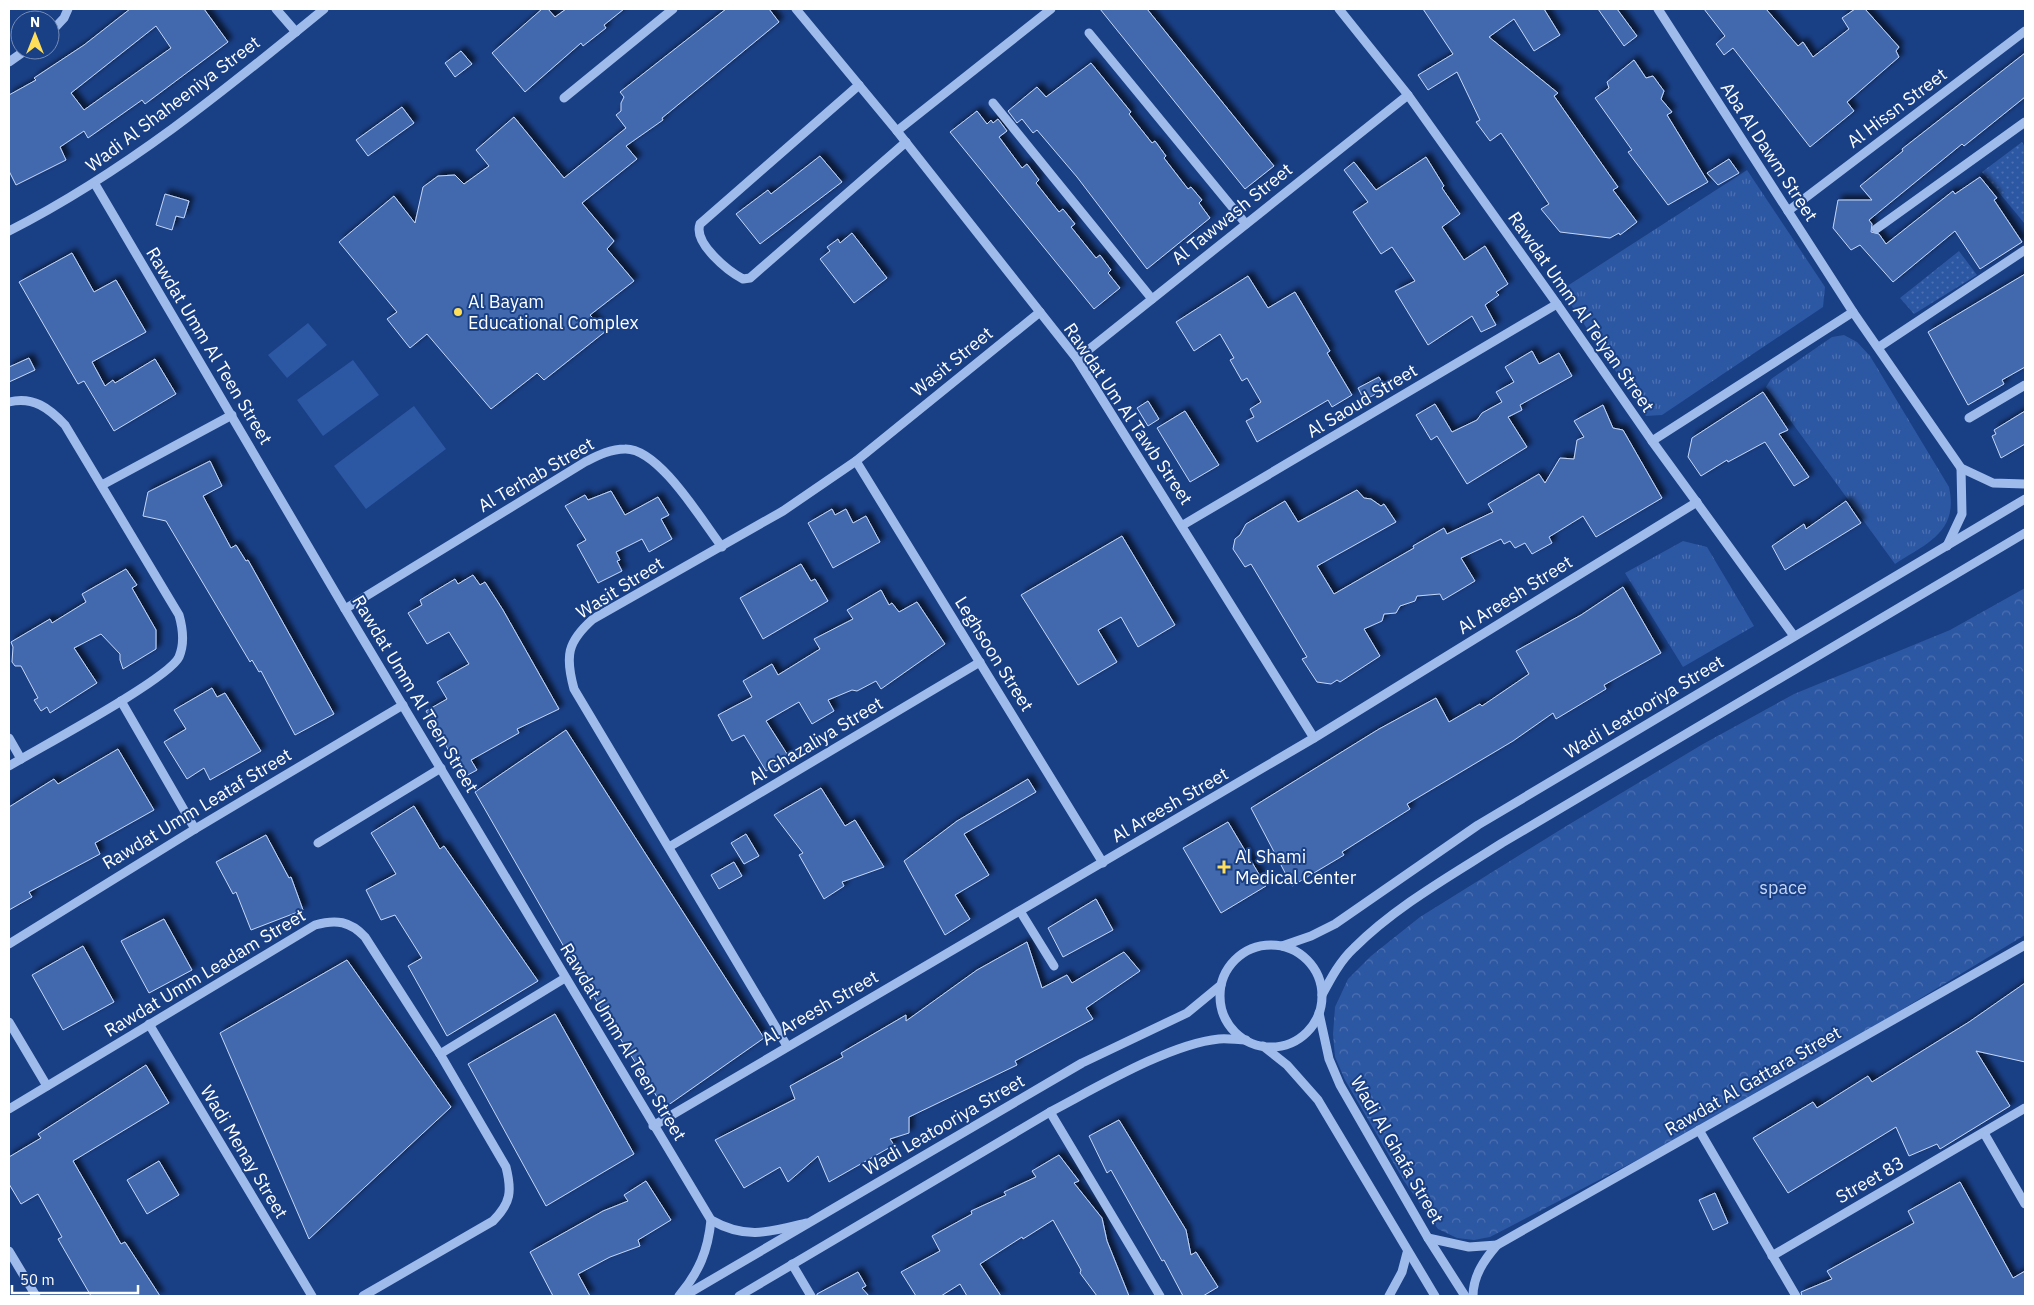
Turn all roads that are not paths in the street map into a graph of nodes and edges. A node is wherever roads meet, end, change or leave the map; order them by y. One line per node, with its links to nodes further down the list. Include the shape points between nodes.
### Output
1 (68, 9): 9 (street)
2 (276, 9): 11 (street)
3 (324, 9): 11 (street, Wadi Al Shaheeniya Street)
4 (673, 9): 15 (street)
5 (796, 9): 13 (street, Rawdat Um Al Tawb Street)
6 (1051, 9): 18 (street)
7 (1339, 9): 14 (street, Rawdat Umm Al Telyan Street)
8 (1658, 9): 21 (street, Aba Al Dawm Street)
9 (60, 22)
10 (2025, 31): 21 (street, Al Hissn Street)
11 (296, 32): 20 (street, Wadi Al Shaheeniya Street, via 187,119)
12 (1089, 33): 22 (street)
13 (859, 85): 18 (street, Rawdat Um Al Tawb Street); 19 (street, via 700,224 698,233 719,261 728,271 743,279 750,278)
14 (1408, 95): 22 (street, Al Tawwash Street); 27 (street, Rawdat Umm Al Telyan Street)
15 (564, 98)
16 (993, 103): 26 (street)
17 (2025, 122): 23 (street)
18 (897, 130): 19 (street, Rawdat Um Al Tawb Street)
19 (906, 142): 28 (street, Rawdat Um Al Tawb Street)
20 (95, 184): 24 (street, Wadi Al Shaheeniya Street); 34 (street, Rawdat Umm Al Teen Street)
21 (1788, 211): 29 (street, Aba Al Dawm Street)
22 (1246, 224): 26 (street, Al Tawwash Street)
23 (1876, 229)
24 (9, 231)
25 (2025, 250): 30 (street)
26 (1152, 299): 31 (street, Al Tawwash Street)
27 (1557, 304): 36 (street, Rawdat Umm Al Telyan Street); 43 (street, Al Saoud Street)
28 (1040, 312): 31 (street, Rawdat Um Al Tawb Street); 37 (street, Wasit Street)
29 (1853, 312): 30 (street, Aba Al Dawm Street); 36 (street)
30 (1879, 348): 38 (street, Aba Al Dawm Street)
31 (1077, 359): 43 (street, Rawdat Um Al Tawb Street)
32 (2025, 385): 35 (street)
33 (9, 402): 40 (street, via 35,401 50,408 66,425)
34 (232, 415): 40 (street); 47 (street, Rawdat Umm Al Teen Street)
35 (1969, 418)
36 (1652, 441): 42 (street, Rawdat Umm Al Telyan Street)
37 (856, 462): 46 (street, Wasit Street); 49 (street, Leghsoon Street)
38 (1961, 468): 39 (street, via 1993,483); 45 (street, via 1962,514)
39 (2025, 484)
40 (102, 485): 50 (street, via 179,615 183,628 179,658)
41 (2025, 499): 45 (street, Wadi Leatooriya Street)
42 (1696, 502): 48 (street, Rawdat Umm Al Telyan Street); 53 (street, Al Areesh Street)
43 (1183, 525): 53 (street, Rawdat Um Al Tawb Street)
44 (2025, 533): 68 (street, via 1444,880 1378,926 1353,948)
45 (1947, 546): 48 (street, Wadi Leatooriya Street)
46 (722, 547): 47 (street, Al Terhab Street, via 661,465 626,448 603,453 585,462); 59 (street, Wasit Street, via 593,620 570,646 568,667 574,688)
47 (345, 609): 51 (street, Rawdat Umm Al Teen Street)
48 (1794, 636): 64 (street, Wadi Leatooriya Street, via 1478,825 1336,924)
49 (980, 662): 59 (street, Al Ghazaliya Street); 60 (street, Leghsoon Street)
50 (121, 701): 54 (street); 57 (street)
51 (403, 705): 56 (street, Rawdat Umm Al Teen Street); 57 (street, Rawdat Umm Leataf Street)
52 (9, 738): 54 (street)
53 (1314, 738): 60 (street, Al Areesh Street)
54 (21, 759): 55 (street)
55 (9, 766)
56 (441, 768): 58 (street); 66 (street, Rawdat Umm Al Teen Street)
57 (195, 829): 62 (street, Rawdat Umm Leataf Street)
58 (318, 843)
59 (669, 847): 73 (street, Wasit Street)
60 (1103, 862): 61 (street, Al Areesh Street)
61 (1020, 910): 65 (street); 73 (street, Al Areesh Street)
62 (9, 944)
63 (2025, 945): 81 (street, Rawdat Al Gattara Street)
64 (1282, 946): 67 (street, via 1266,945 1243,953 1226,970); 68 (street, via 1297,952 1310,963 1319,978)
65 (1054, 966)
66 (565, 978): 75 (street); 80 (street, Rawdat Umm Al Teen Street)
67 (1221, 985): 72 (street, via 1224,1017); 85 (street, Wadi Leatooriya Street, via 1187,1013 1082,1063)
68 (1322, 995): 69 (street)
69 (1319, 1013): 74 (street, via 1310,1028 1297,1039 1281,1046); 86 (street, Wadi Al Ghafa Street, via 1329,1059 1340,1085)
70 (9, 1022): 76 (street)
71 (149, 1024): 75 (street, Rawdat Umm Leadam Street, via 315,925 343,922 356,928 365,938); 76 (street, Rawdat Umm Leadam Street); 93 (street, Wadi Menay Street)
72 (1246, 1040): 74 (street); 79 (street, via 1221,1039 1179,1050)
73 (786, 1046): 80 (street, Al Areesh Street)
74 (1263, 1046): 89 (street, via 1298,1075 1318,1100)
75 (440, 1054): 94 (street, Rawdat Umm Leadam Street, via 506,1166 509,1197 504,1210 493,1221)
76 (47, 1086): 78 (street, Rawdat Umm Leadam Street)
77 (2025, 1108): 82 (street, Street 83)
78 (9, 1109)
79 (1050, 1112): 91 (street); 99 (street)
80 (653, 1126): 84 (street, Rawdat Umm Al Teen Street)
81 (1698, 1130): 87 (street, Rawdat Al Gattara Street); 90 (street)
82 (1984, 1133): 83 (street); 90 (street, Street 83)
83 (2025, 1204)
84 (711, 1220): 85 (street, via 726,1228 756,1233); 95 (street, via 700,1268)
85 (806, 1224): 96 (street, Wadi Leatooriya Street)
86 (1428, 1238): 87 (street, Rawdat Al Gattara Street, via 1469,1247); 102 (street, Wadi Al Ghafa Street)
87 (1497, 1245): 103 (street, Rawdat Al Gattara Street, via 1485,1259)
88 (9, 1251): 92 (street)
89 (1407, 1253): 100 (street, via 1402,1272); 101 (street)
90 (1772, 1256): 104 (street)
91 (792, 1264): 97 (street); 98 (street)
92 (36, 1296)
93 (312, 1296)
94 (363, 1296)
95 (679, 1296)
96 (684, 1296)
97 (739, 1296)
98 (811, 1296)
99 (1160, 1296)
100 (1389, 1296)
101 (1434, 1296)
102 (1466, 1296)
103 (1473, 1296)
104 (1796, 1296)

